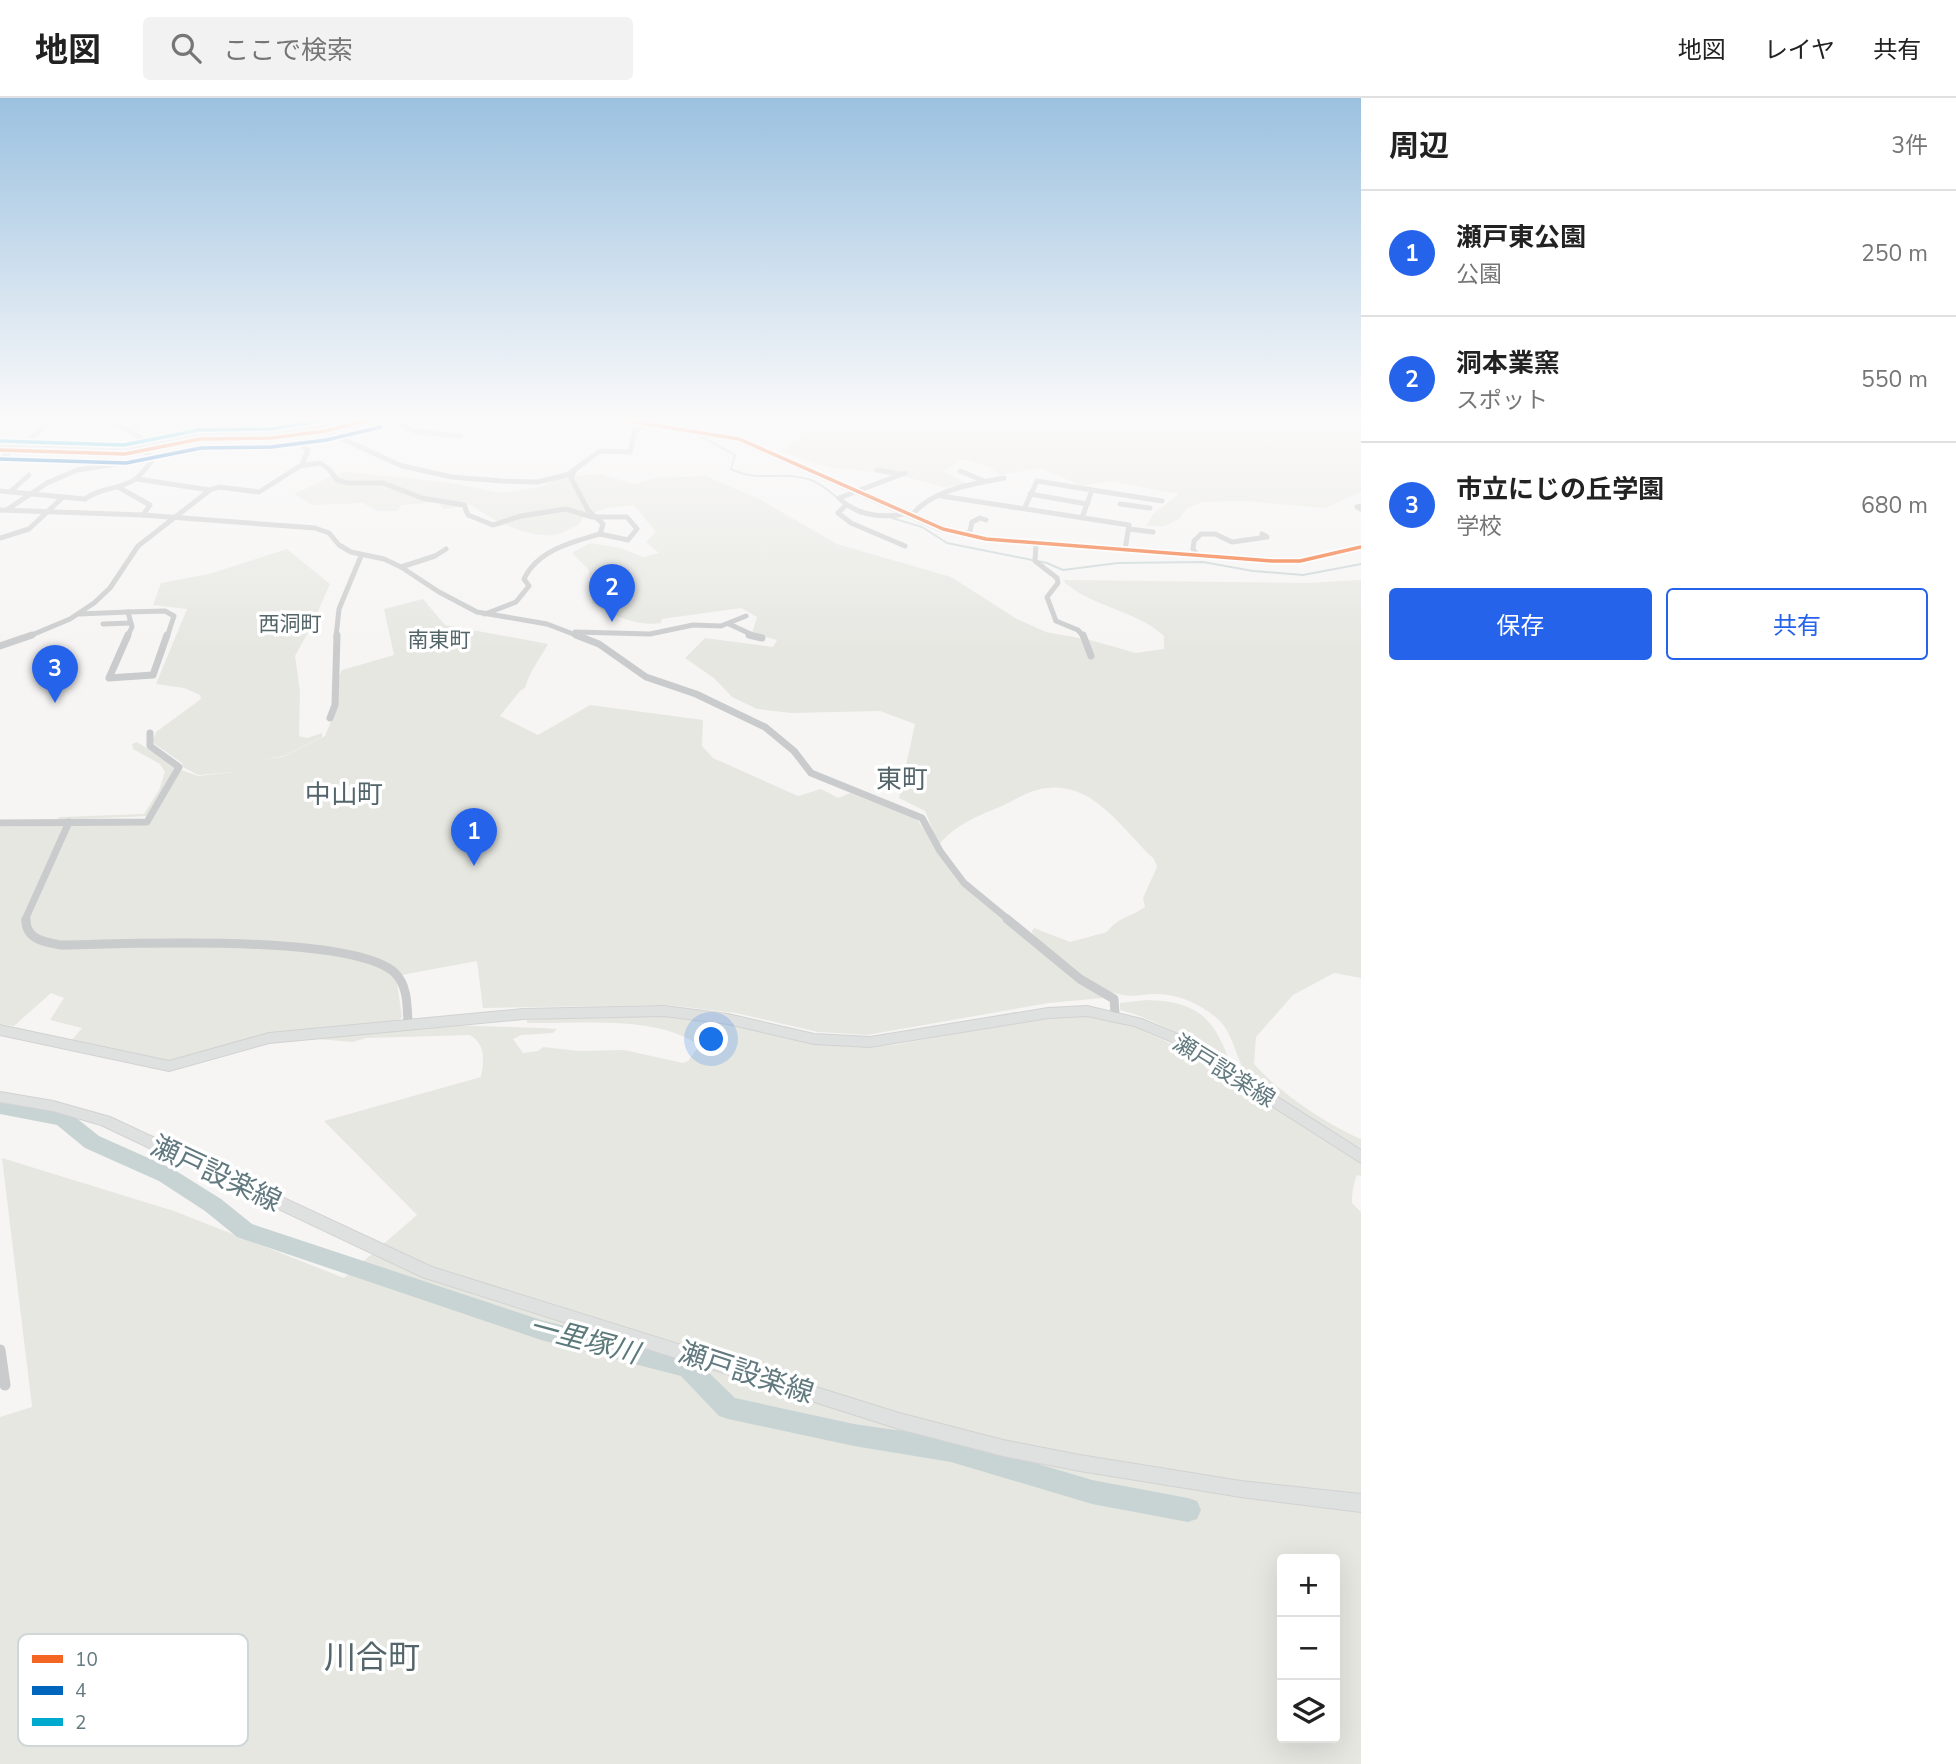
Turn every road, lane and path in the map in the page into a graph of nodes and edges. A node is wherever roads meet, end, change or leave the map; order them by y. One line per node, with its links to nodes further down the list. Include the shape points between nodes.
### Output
1 (32, 496): 21 (street)
2 (41, 496): 15 (street)
3 (89, 496): 15 (street)
4 (134, 496): 24 (street, via 150,505)
5 (202, 496): 26 (street)
6 (416, 496): 25 (street, via 464,505 468,515 498,525 566,509)
7 (581, 496): 25 (street)
8 (842, 496): 18 (street, via 839,497)
9 (870, 496): 23 (main road)
10 (941, 496): 19 (street); 23 (street, via 916,506)
11 (1029, 496): 19 (street)
12 (1040, 496): 17 (street)
13 (1089, 496): 17 (street)
14 (1128, 496): 16 (street)
15 (62, 498): 22 (street)
16 (1162, 501)
17 (1087, 504): 27 (street)
18 (844, 506): 23 (street, via 869,514); 37 (street, via 838,513 850,523)
19 (1025, 508): 27 (street)
20 (1150, 508): 29 (street, via 1120,503)
21 (3, 510): 22 (street)
22 (47, 512): 24 (street); 35 (street, via 29,529)
23 (910, 514): 34 (main road)
24 (144, 515): 26 (street)
25 (597, 517): 32 (street, via 604,527); 32 (street, via 627,517 637,529 628,540)
26 (171, 518): 41 (street, via 315,528); 46 (street, via 140,544 104,594)
27 (1082, 518): 29 (street)
28 (986, 520): 34 (street, via 972,522)
29 (1115, 523): 30 (street, via 1129,525)
30 (1129, 529): 31 (street); 40 (street)
31 (1153, 532)
32 (600, 534): 45 (street, via 544,556 526,573 529,586 516,602)
33 (1262, 534): 42 (street, via 1267,537 1232,542 1201,534 1194,541)
34 (964, 535): 36 (main road)
35 (0, 538)
36 (1036, 544): 40 (main road); 54 (street, via 1035,560 1057,578 1047,597 1056,621 1080,630)
37 (905, 546)
38 (1361, 547): 42 (main road, via 1300,561)
39 (446, 549): 43 (street)
40 (1125, 550): 42 (main road)
41 (361, 556): 43 (street); 55 (street, via 339,610 335,705)
42 (1198, 556)
43 (401, 567): 45 (street)
44 (128, 612): 46 (street); 48 (street); 48 (street, via 165,611 176,619 153,675 109,678)
45 (485, 614): 51 (street)
46 (76, 615): 53 (street)
47 (746, 616): 50 (street)
48 (131, 623): 49 (street)
49 (103, 624)
50 (729, 624): 51 (street, via 693,625 650,634); 52 (street)
51 (572, 632): 59 (street, via 599,644 646,677 696,694 765,727 794,751 811,773 922,818 964,883 1080,979 1114,999)
52 (762, 638)
53 (0, 646)
54 (1091, 656)
55 (330, 718)
56 (150, 733): 57 (street, via 150,746 179,767 147,821)
57 (69, 822): 58 (street); 60 (street, via 23,924 33,938 61,945 266,943 361,958 388,968 402,981)
58 (0, 823)
59 (1115, 1014): 60 (main road, 瀬戸設楽線, via 1066,1010 870,1042 814,1039 728,1019 664,1011 523,1014); 63 (main road, 瀬戸設楽線, via 1175,1038)
60 (408, 1023): 61 (main road, 瀬戸設楽線, via 269,1038 177,1066)
61 (0, 1030)
62 (0, 1097): 66 (main road, 瀬戸設楽線, via 105,1121 428,1272 900,1422 1080,1463)
63 (1361, 1157)
64 (0, 1350): 65 (street)
65 (5, 1385)
66 (1361, 1503)

